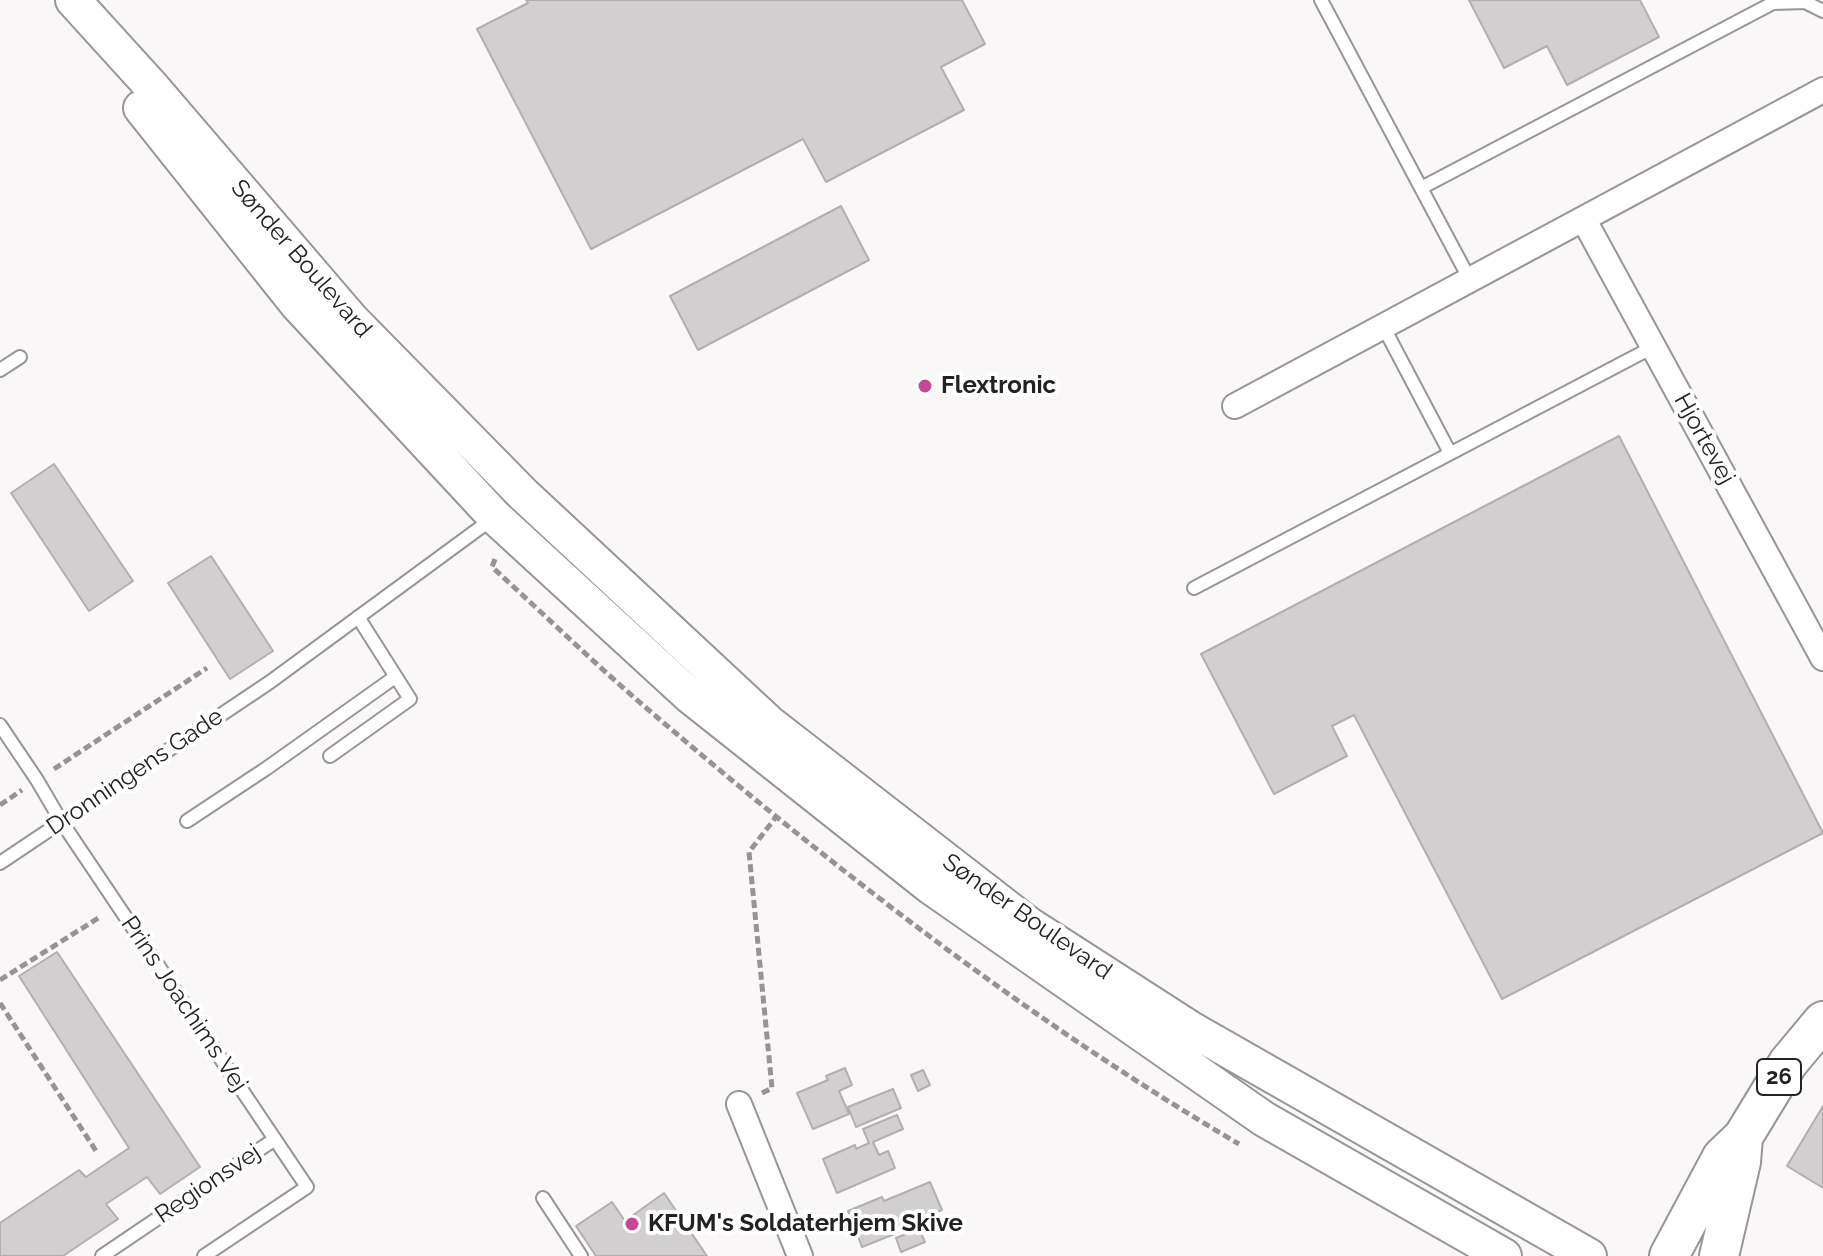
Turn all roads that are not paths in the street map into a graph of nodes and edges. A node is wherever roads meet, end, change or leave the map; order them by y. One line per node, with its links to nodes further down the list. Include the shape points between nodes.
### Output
1 (1321, 0): 5 (lane)
2 (79, 8): 14 (main road, Sønder Boulevard, via 134,99 297,304)
3 (1823, 11): 5 (lane, via 1805,2 1773,3)
4 (1823, 90): 6 (street)
5 (1421, 188): 7 (lane)
6 (1584, 220): 7 (street); 9 (street, Hjortevej)
7 (1470, 280): 8 (street)
8 (1383, 326): 12 (street); 13 (lane)
9 (1653, 347): 13 (lane); 17 (street, Hjortevej)
10 (20, 357): 11 (lane)
11 (0, 370)
12 (1235, 406)
13 (1450, 453): 15 (lane)
14 (509, 506): 16 (lane); 33 (main road, Sønder Boulevard, via 690,696 931,887 1264,1119); 34 (main road, Sønder Boulevard, via 769,723 1028,924 1191,1029)
15 (1194, 588)
16 (358, 617): 18 (lane); 21 (lane, Dronningens Gade)
17 (1823, 658)
18 (395, 677): 20 (lane, via 410,699); 22 (lane)
19 (0, 725): 21 (lane, Prins Joachims Vej)
20 (330, 756)
21 (61, 821): 23 (lane, Dronningens Gade); 27 (lane, Prins Joachims Vej)
22 (187, 821)
23 (0, 863)
24 (1823, 1021): 26 (main road, 26, via 1788,1063)
25 (739, 1104): 32 (street)
26 (1743, 1137): 35 (main road, 26, via 1722,1157); 36 (main road, 26)
27 (275, 1139): 29 (lane, Regionsvej); 30 (lane, Prins Joachims Vej, via 307,1187)
28 (543, 1198): 31 (lane)
29 (102, 1256)
30 (204, 1256)
31 (581, 1256)
32 (800, 1256)
33 (1504, 1256)
34 (1589, 1256)
35 (1669, 1256)
36 (1719, 1256)

